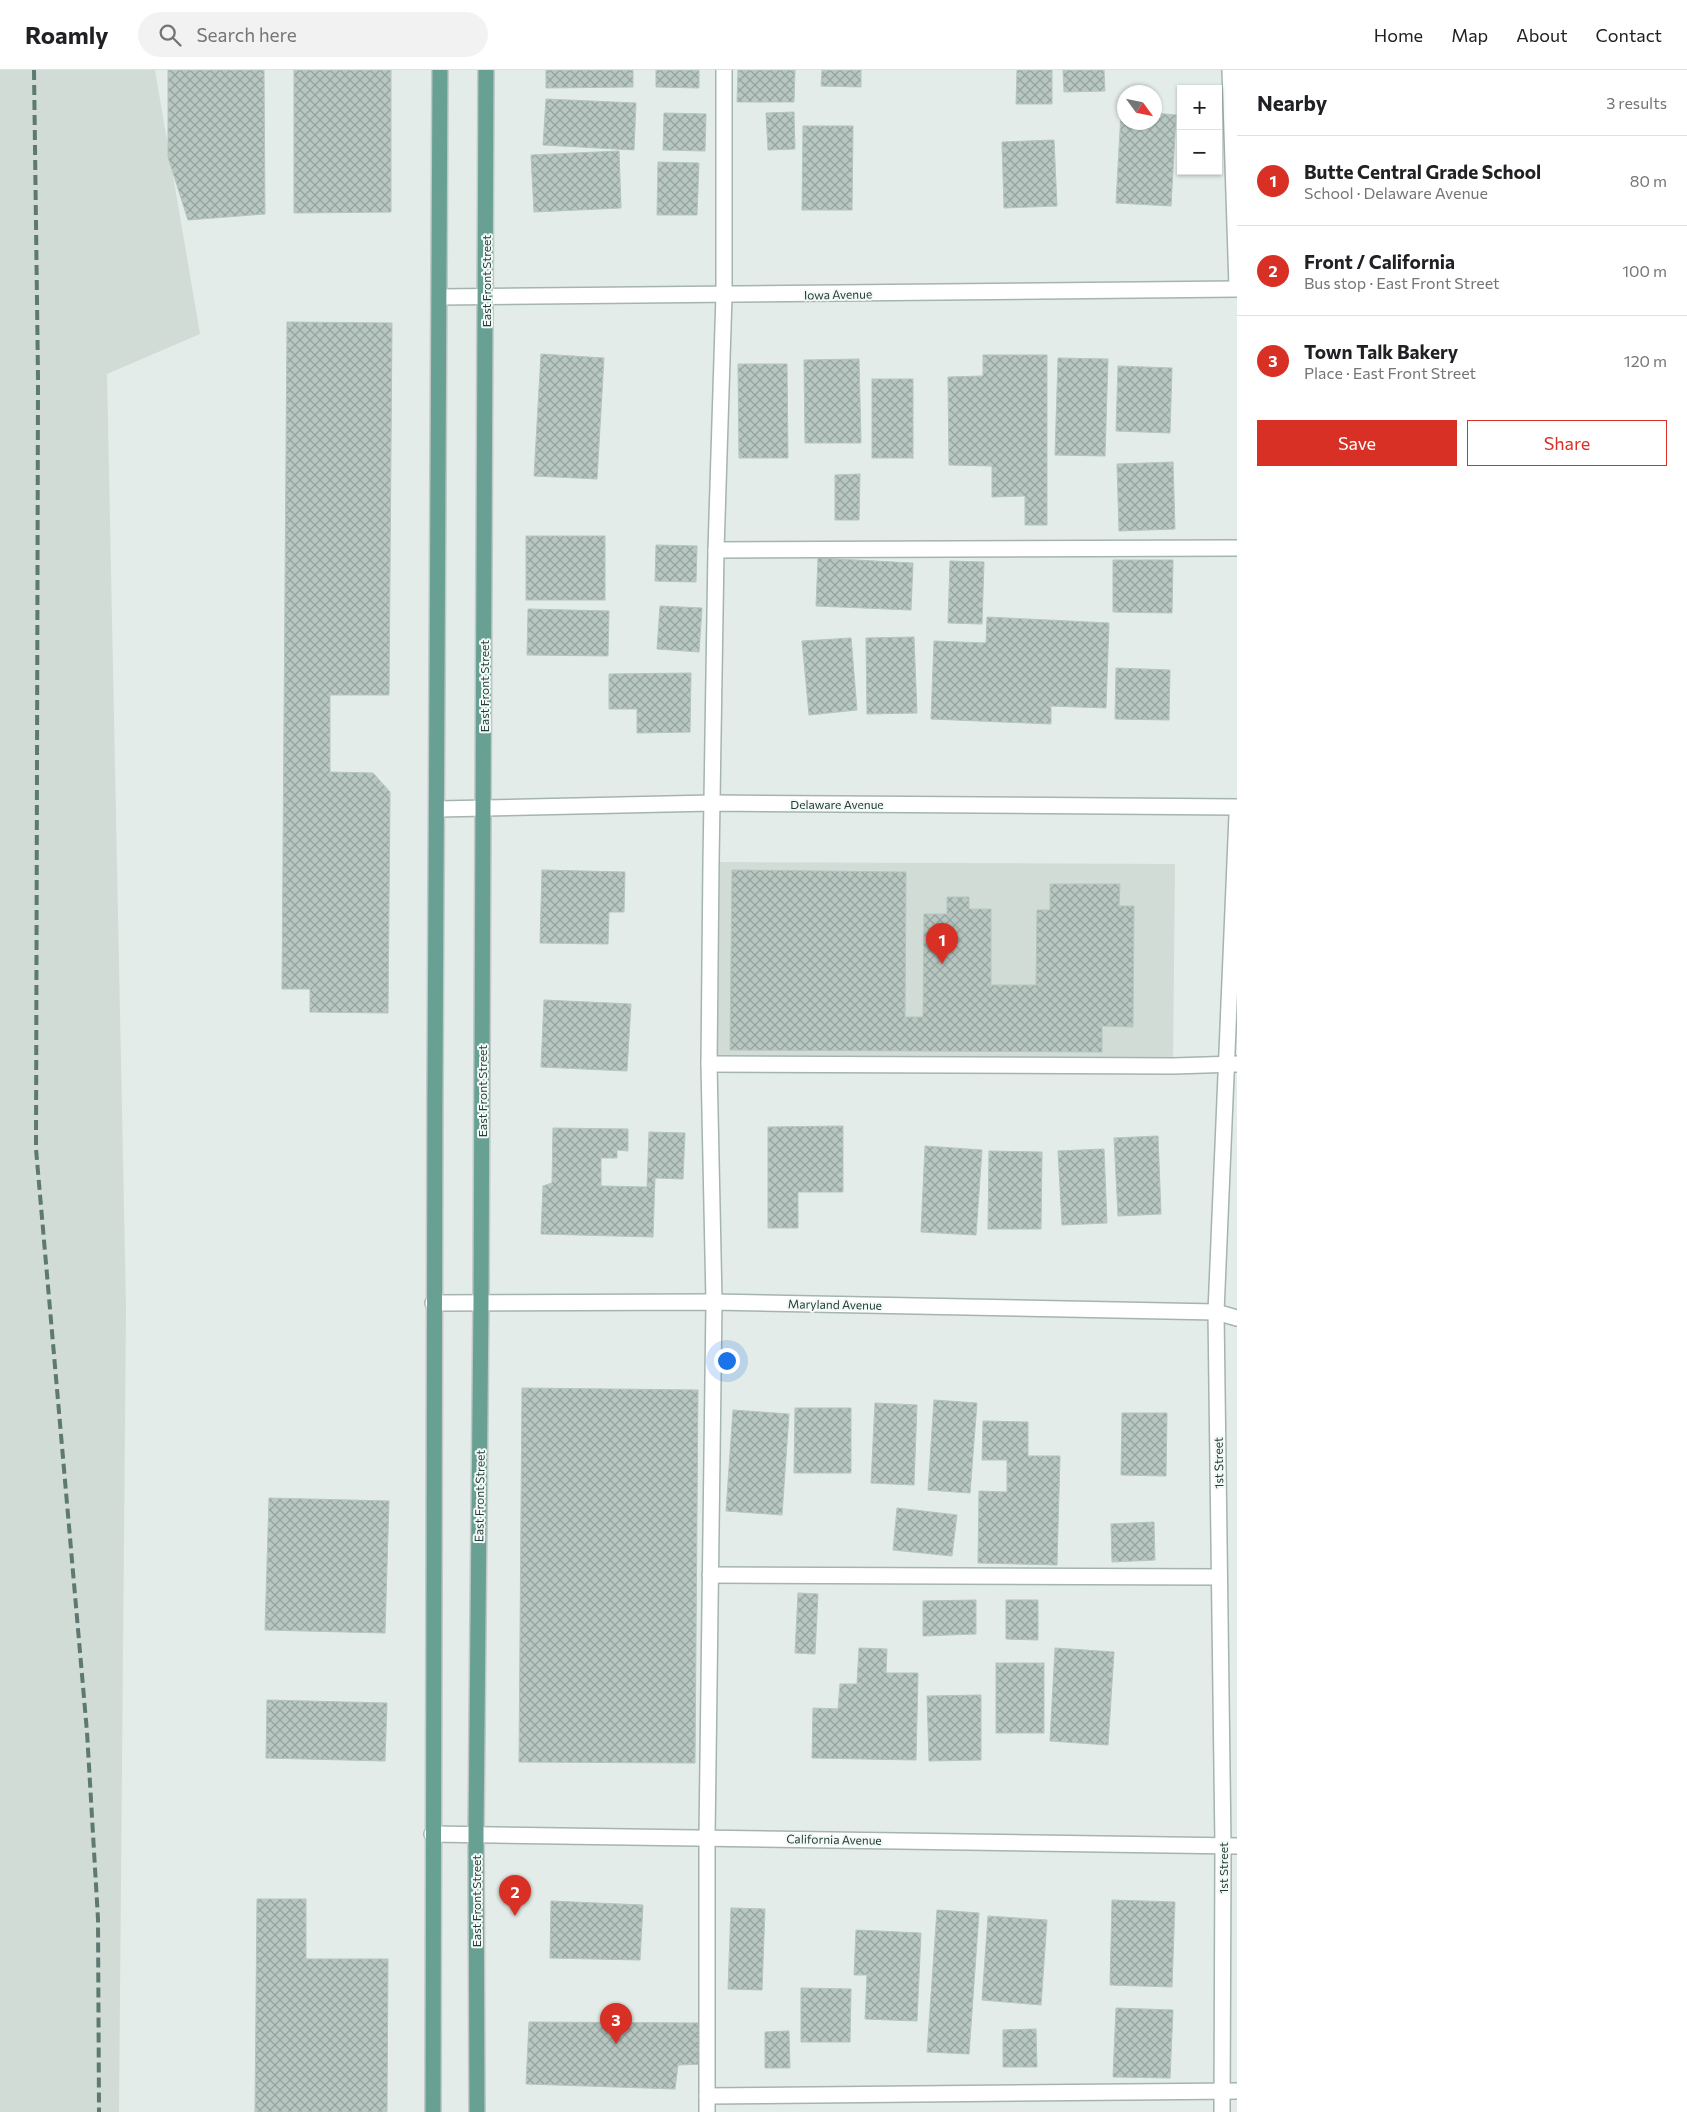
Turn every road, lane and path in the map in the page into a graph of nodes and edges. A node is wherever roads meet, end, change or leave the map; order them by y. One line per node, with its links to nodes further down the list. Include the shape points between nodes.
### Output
1 (440, 70): 8 (main road)
2 (486, 70): 7 (main road, East Front Street)
3 (724, 70): 6 (street)
4 (1230, 70): 5 (street)
5 (1237, 288): 6 (street, Iowa Avenue)
6 (724, 295): 7 (street, Iowa Avenue); 10 (street)
7 (486, 296): 8 (street, Iowa Avenue); 13 (main road, East Front Street)
8 (440, 297): 14 (main road)
9 (1237, 548): 10 (street)
10 (716, 550): 11 (street)
11 (712, 803): 12 (street, Delaware Avenue); 13 (street, Delaware Avenue); 16 (street)
12 (1237, 807)
13 (484, 808): 14 (street, Delaware Avenue); 19 (main road, East Front Street)
14 (438, 809): 18 (main road)
15 (1237, 815): 17 (street, 1st Street)
16 (709, 1064): 17 (street); 20 (street)
17 (1232, 1064): 21 (street, 1st Street)
18 (433, 1302): 19 (street, Maryland Avenue); 25 (main road)
19 (481, 1302): 20 (street, Maryland Avenue); 26 (main road, East Front Street)
20 (714, 1302): 21 (street, Maryland Avenue); 23 (street)
21 (1216, 1312): 22 (street, Maryland Avenue); 24 (street, 1st Street)
22 (1237, 1318)
23 (710, 1574): 24 (street); 27 (street)
24 (1220, 1577): 28 (street, 1st Street)
25 (432, 1834): 26 (street, California Avenue); 32 (main road)
26 (476, 1834): 27 (street, California Avenue); 33 (main road, East Front Street)
27 (707, 1837): 28 (street, California Avenue); 31 (street)
28 (1230, 1846): 29 (street, 1st Street)
29 (1222, 2091): 30 (street); 31 (street); 35 (street, 1st Street)
30 (1237, 2091)
31 (707, 2096): 34 (street)
32 (433, 2112)
33 (477, 2112)
34 (707, 2112)
35 (1222, 2112)

